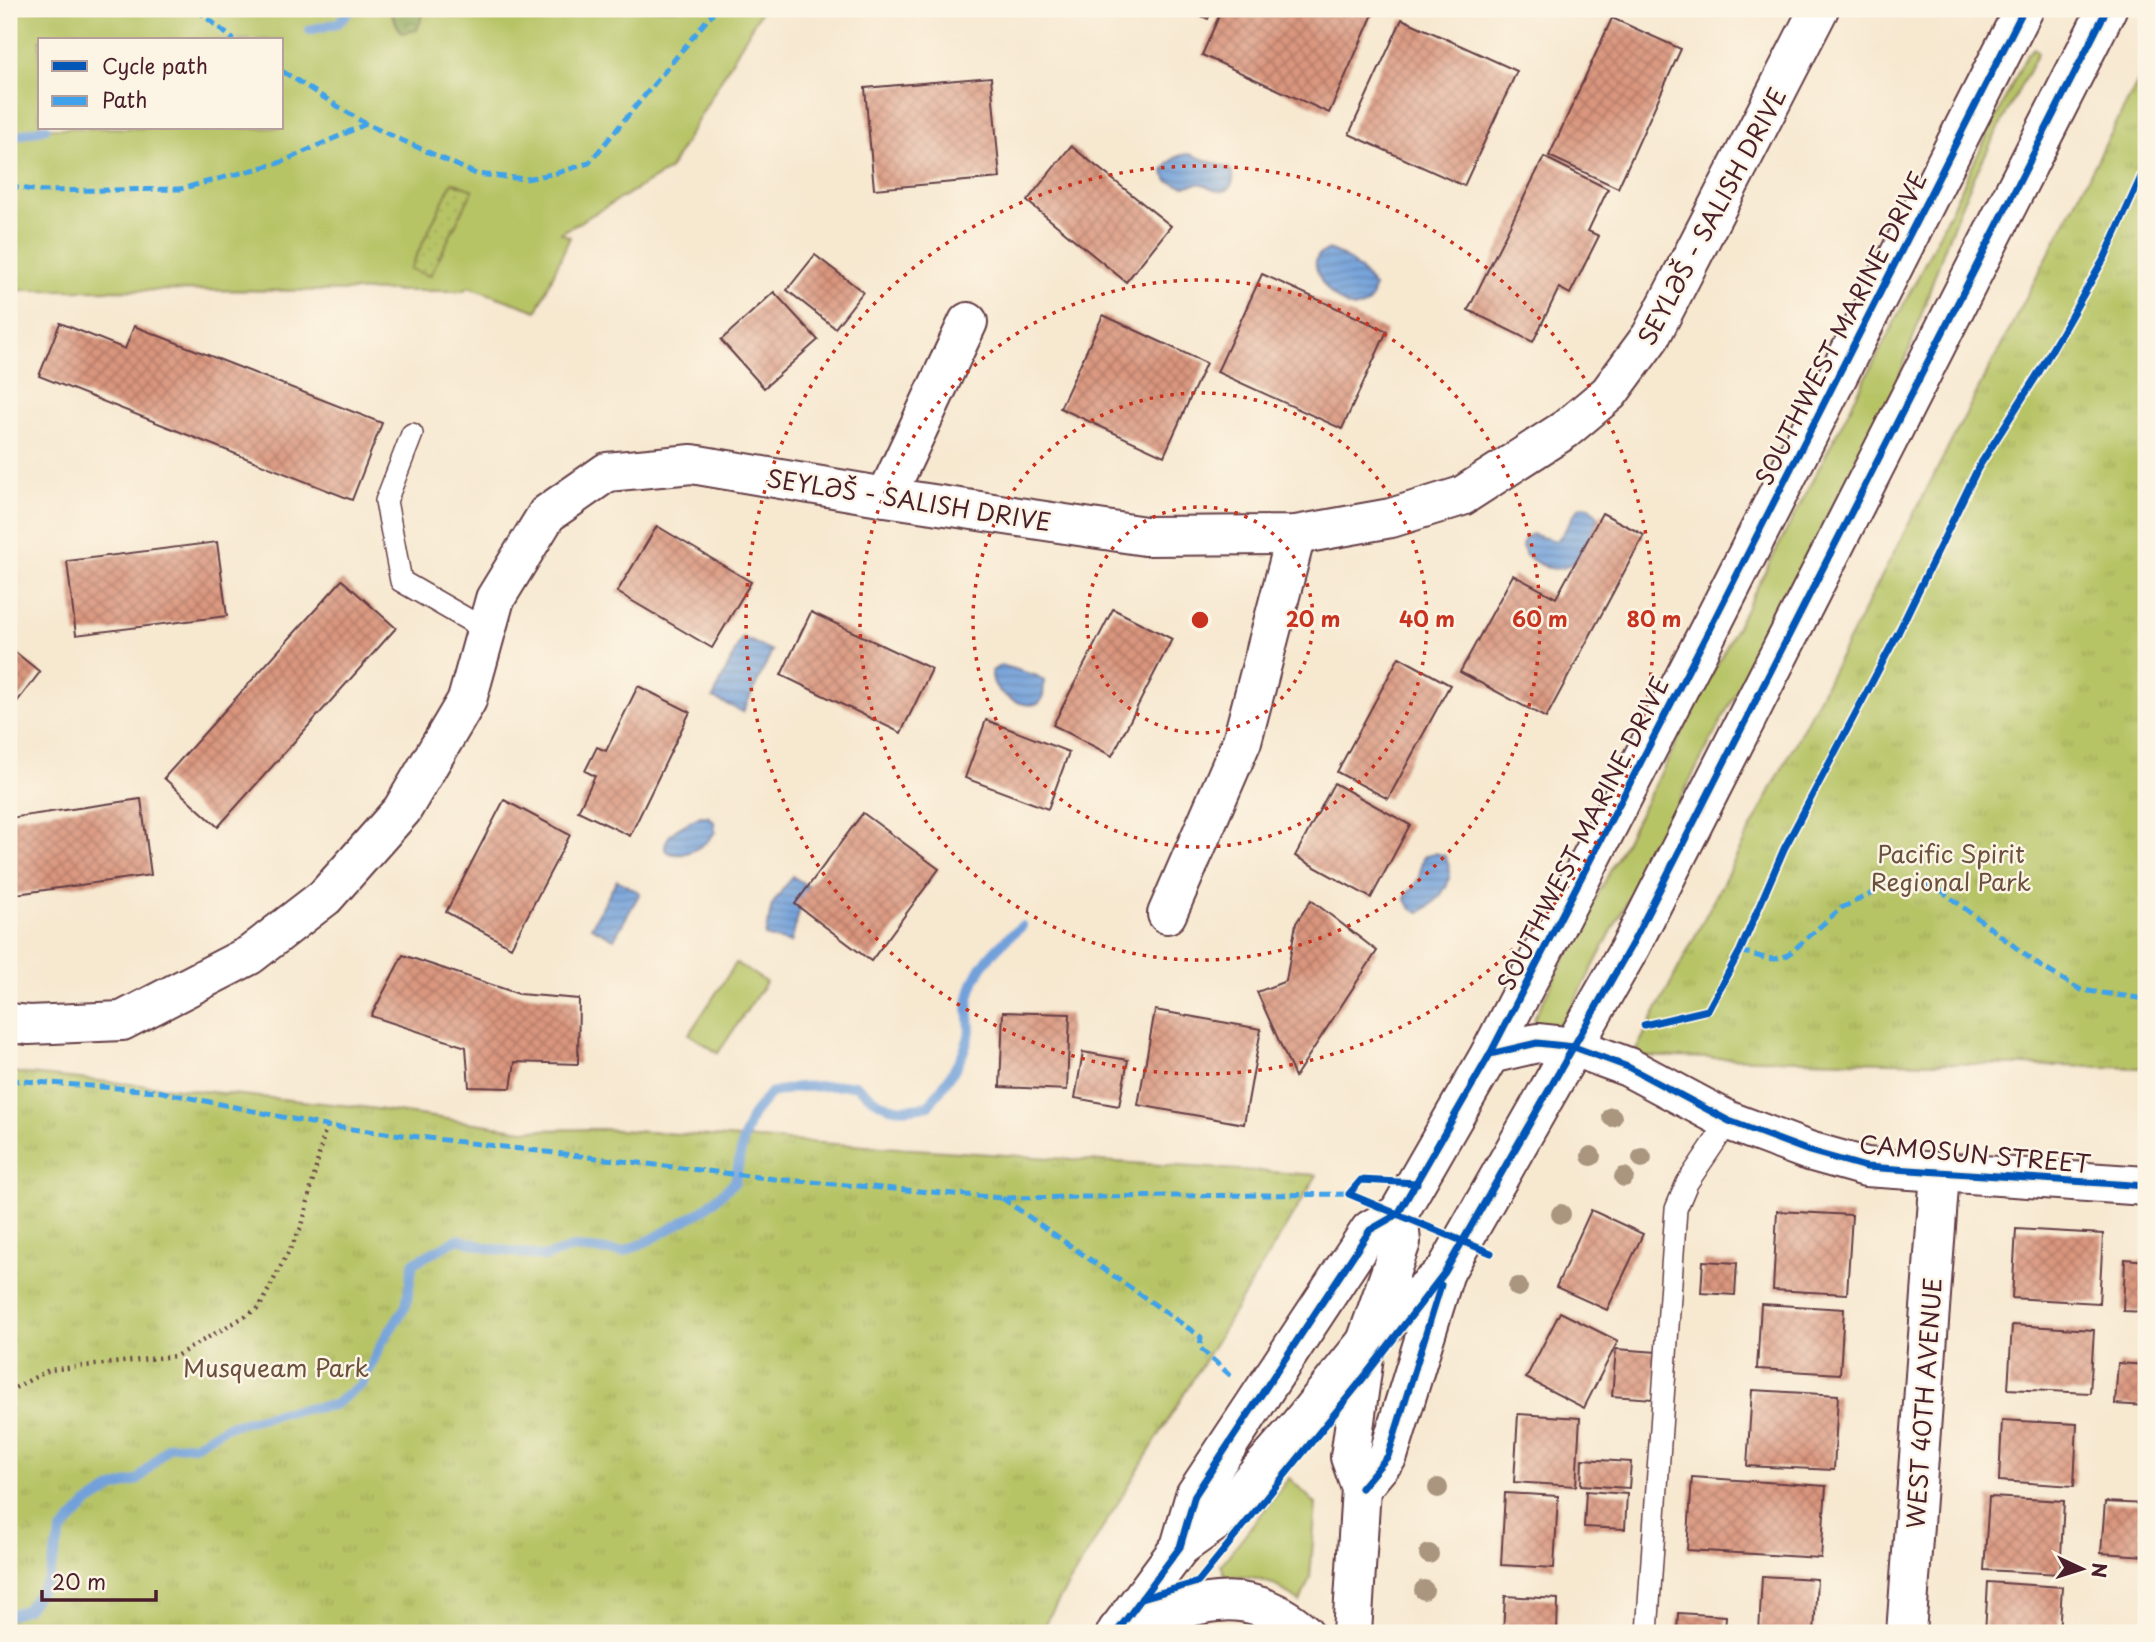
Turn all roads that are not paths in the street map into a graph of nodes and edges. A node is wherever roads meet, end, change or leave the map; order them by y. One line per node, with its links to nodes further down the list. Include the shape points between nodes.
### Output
1 (1819, 9): 7 (main road, SEYLƏŠ - SALISH DRIVE, via 1651,336 1609,393 1566,429 1462,496 1391,518)
2 (2024, 9): 12 (main road, SOUTHWEST MARINE DRIVE)
3 (2106, 9): 11 (main road, SOUTHWEST MARINE DRIVE, via 1632,944)
4 (968, 321): 6 (main road)
5 (412, 434): 8 (lane, via 386,501 401,581)
6 (886, 497): 7 (main road, SEYLƏŠ - SALISH DRIVE, via 1145,536); 8 (main road, SEYLƏŠ - SALISH DRIVE, via 692,464 607,472 547,514 495,599)
7 (1296, 536): 9 (main road, via 1242,741)
8 (486, 629): 10 (main road, SEYLƏŠ - SALISH DRIVE, via 467,700 402,810 325,897 250,955 122,1021)
9 (1167, 914)
10 (9, 1023)
11 (1574, 1047): 12 (main road, CAMOSUN STREET, via 1537,1043); 13 (main road, CAMOSUN STREET, via 1628,1067); 17 (main road, SOUTHWEST MARINE DRIVE)
12 (1490, 1054): 16 (main road, SOUTHWEST MARINE DRIVE)
13 (1728, 1121): 14 (main road, CAMOSUN STREET, via 1866,1167); 24 (lane, via 1687,1183 1676,1209)
14 (1940, 1173): 15 (main road, CAMOSUN STREET); 25 (main road, WEST 40TH AVENUE)
15 (2146, 1186)
16 (1398, 1214): 18 (main road, via 1401,1242); 20 (main road, SOUTHWEST MARINE DRIVE, via 1370,1230 1258,1398 1195,1495)
17 (1445, 1272): 18 (main road, SOUTHWEST MARINE DRIVE); 19 (main road, via 1388,1456)
18 (1366, 1342): 19 (main road, via 1350,1457); 20 (main road, SOUTHWEST MARINE DRIVE, via 1215,1522)
19 (1361, 1488): 23 (main road)
20 (1180, 1547): 21 (main road, SOUTHWEST MARINE DRIVE)
21 (1117, 1632): 22 (main road, via 1203,1603 1228,1600 1250,1602 1279,1614)
22 (1304, 1633)
23 (1352, 1633)
24 (1647, 1633)
25 (1906, 1633)

